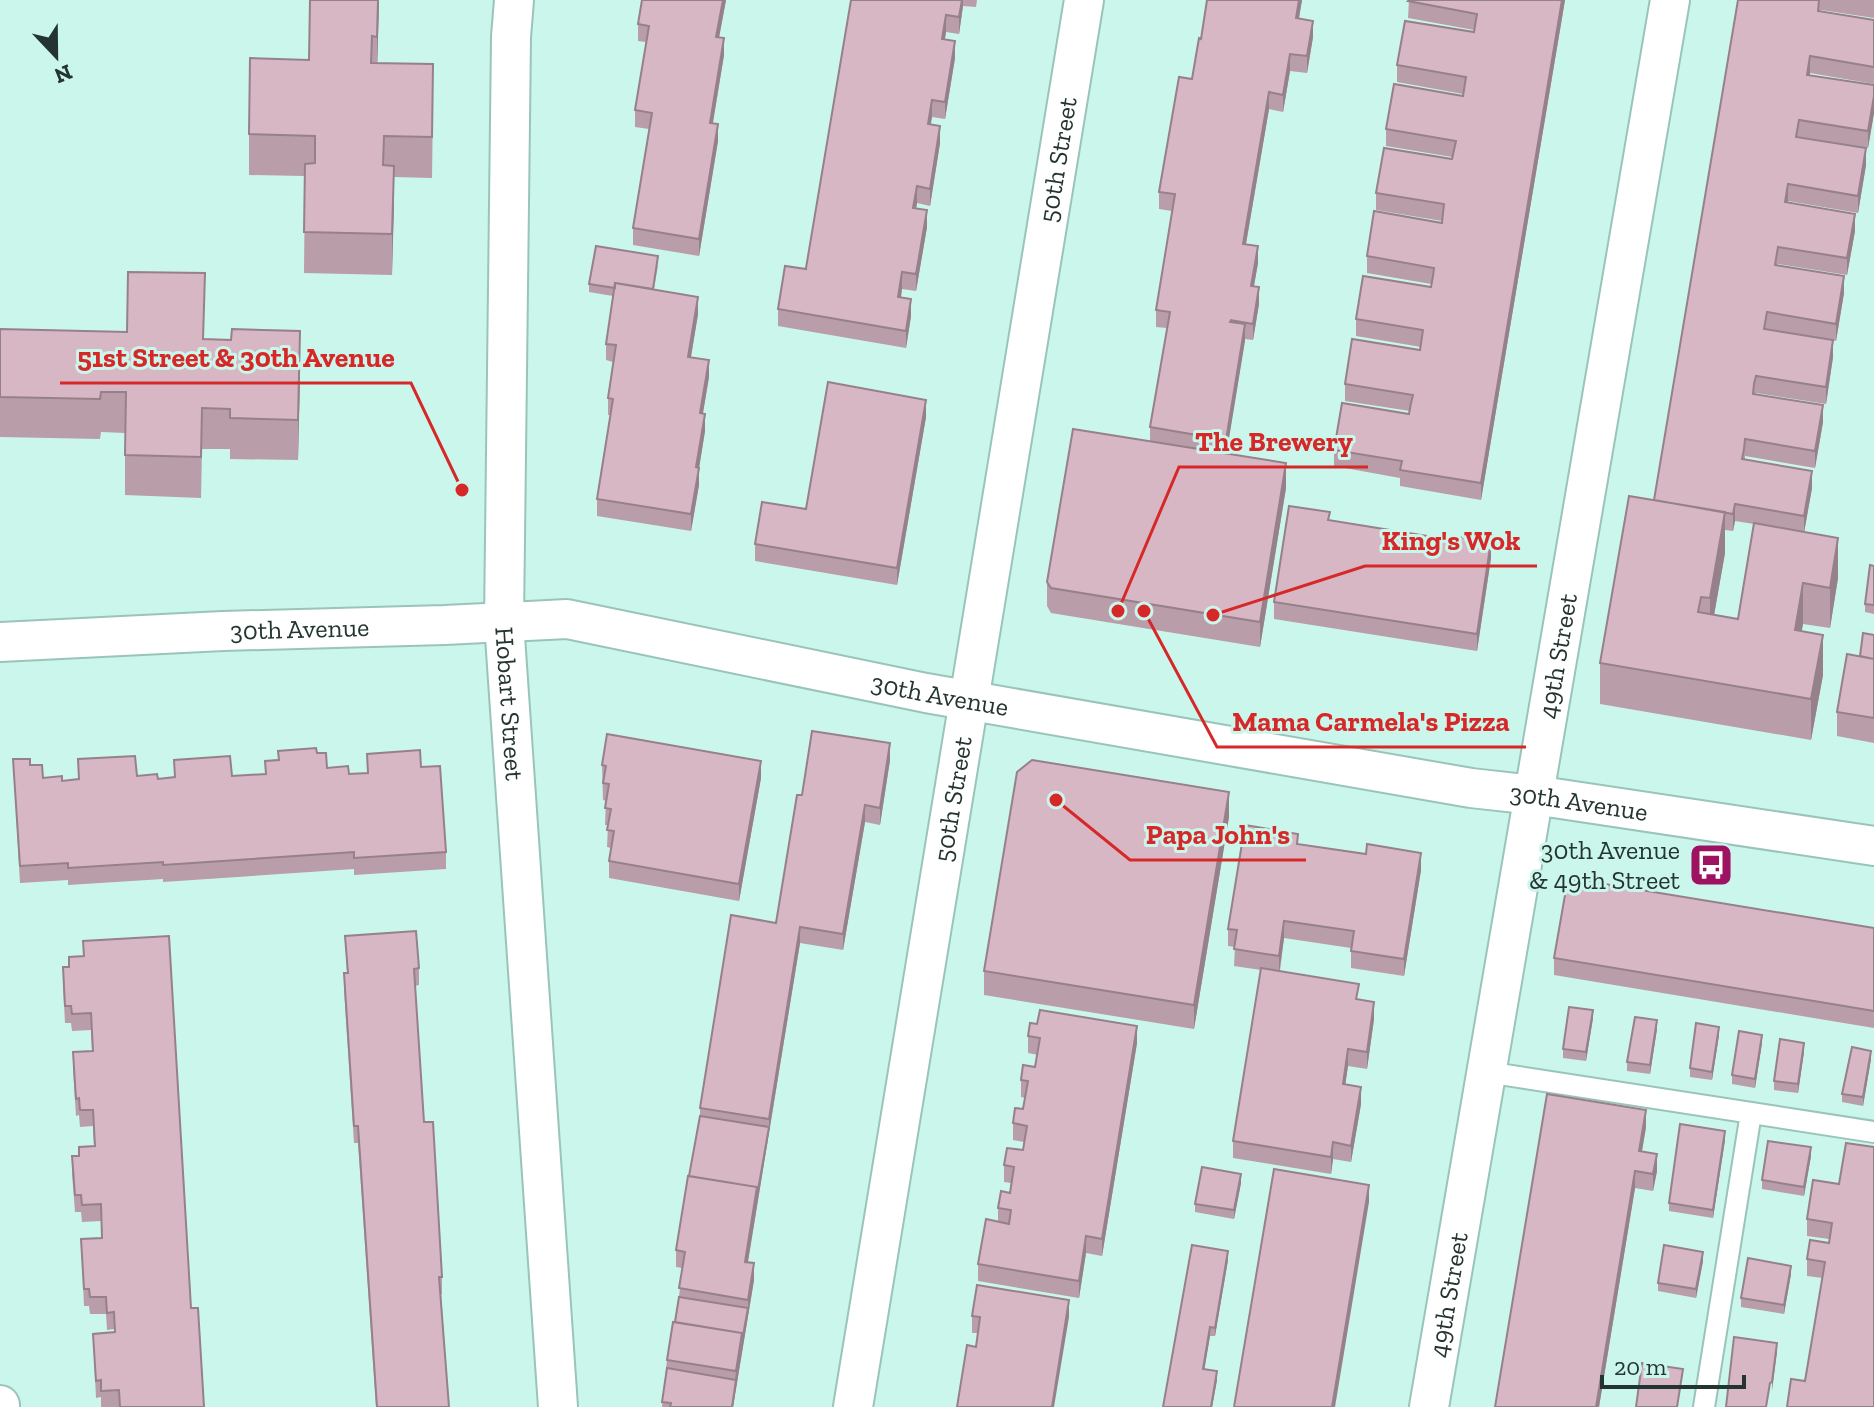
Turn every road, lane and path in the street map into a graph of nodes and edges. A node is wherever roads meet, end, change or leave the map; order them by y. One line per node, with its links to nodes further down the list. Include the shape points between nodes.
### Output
1 (514, 0): 4 (street, Hobart Street)
2 (1084, 0): 6 (street, 50th Street)
3 (1670, 0): 7 (street, 49th Street)
4 (504, 622): 5 (street, 30th Avenue); 6 (street, 30th Avenue, via 567,619); 12 (street, Hobart Street)
5 (0, 642)
6 (969, 700): 7 (street, 30th Avenue); 13 (street, 50th Street)
7 (1534, 795): 8 (street, 30th Avenue); 9 (street, 49th Street)
8 (1874, 846)
9 (1486, 1072): 10 (lane); 14 (street, 49th Street)
10 (1751, 1113): 11 (lane); 15 (lane)
11 (1874, 1132)
12 (558, 1407)
13 (853, 1407)
14 (1429, 1407)
15 (1704, 1407)

